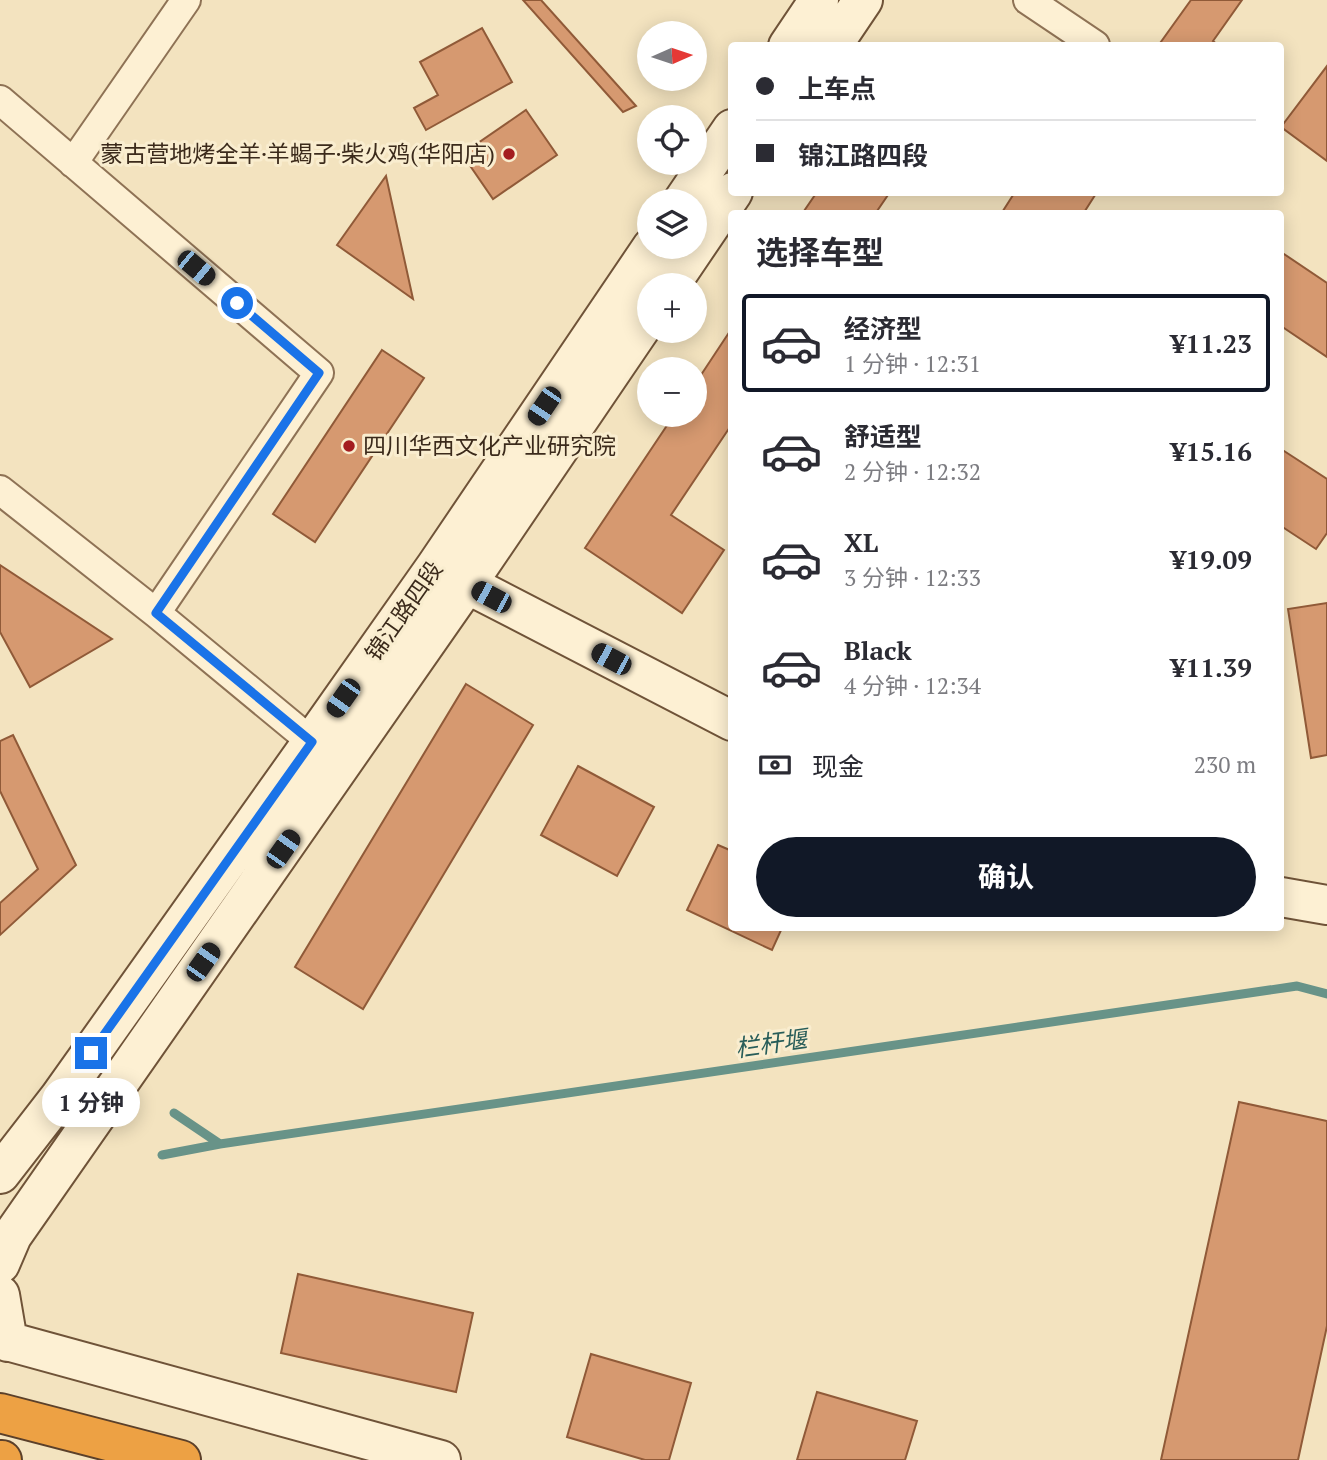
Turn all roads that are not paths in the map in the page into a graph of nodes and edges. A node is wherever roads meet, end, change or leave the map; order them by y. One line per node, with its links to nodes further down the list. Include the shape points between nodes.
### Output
1 (186, 0): 10 (street)
2 (819, 0): 5 (street)
3 (863, 0): 6 (street)
4 (1028, 0): 7 (street)
5 (791, 42)
6 (835, 42)
7 (1089, 42)
8 (0, 100): 10 (street)
9 (728, 135): 11 (street)
10 (73, 163): 18 (street, via 319,373)
11 (691, 189)
12 (730, 196): 14 (street)
13 (645, 259): 17 (street, 锦江路四段)
14 (678, 273)
15 (637, 332): 17 (street, 锦江路四段)
16 (0, 490): 18 (street)
17 (451, 575): 19 (street); 20 (street, 锦江路四段); 24 (street, 锦江路四段, via 12,1236)
18 (156, 613): 20 (street)
19 (728, 719)
20 (312, 742): 23 (street, 锦江路四段)
21 (1284, 898): 22 (street)
22 (1327, 905)
23 (0, 1174)
24 (0, 1264)
25 (0, 1295): 26 (street)
26 (4, 1340): 29 (street)
27 (0, 1413): 28 (highway)
28 (181, 1460)
29 (441, 1460)

